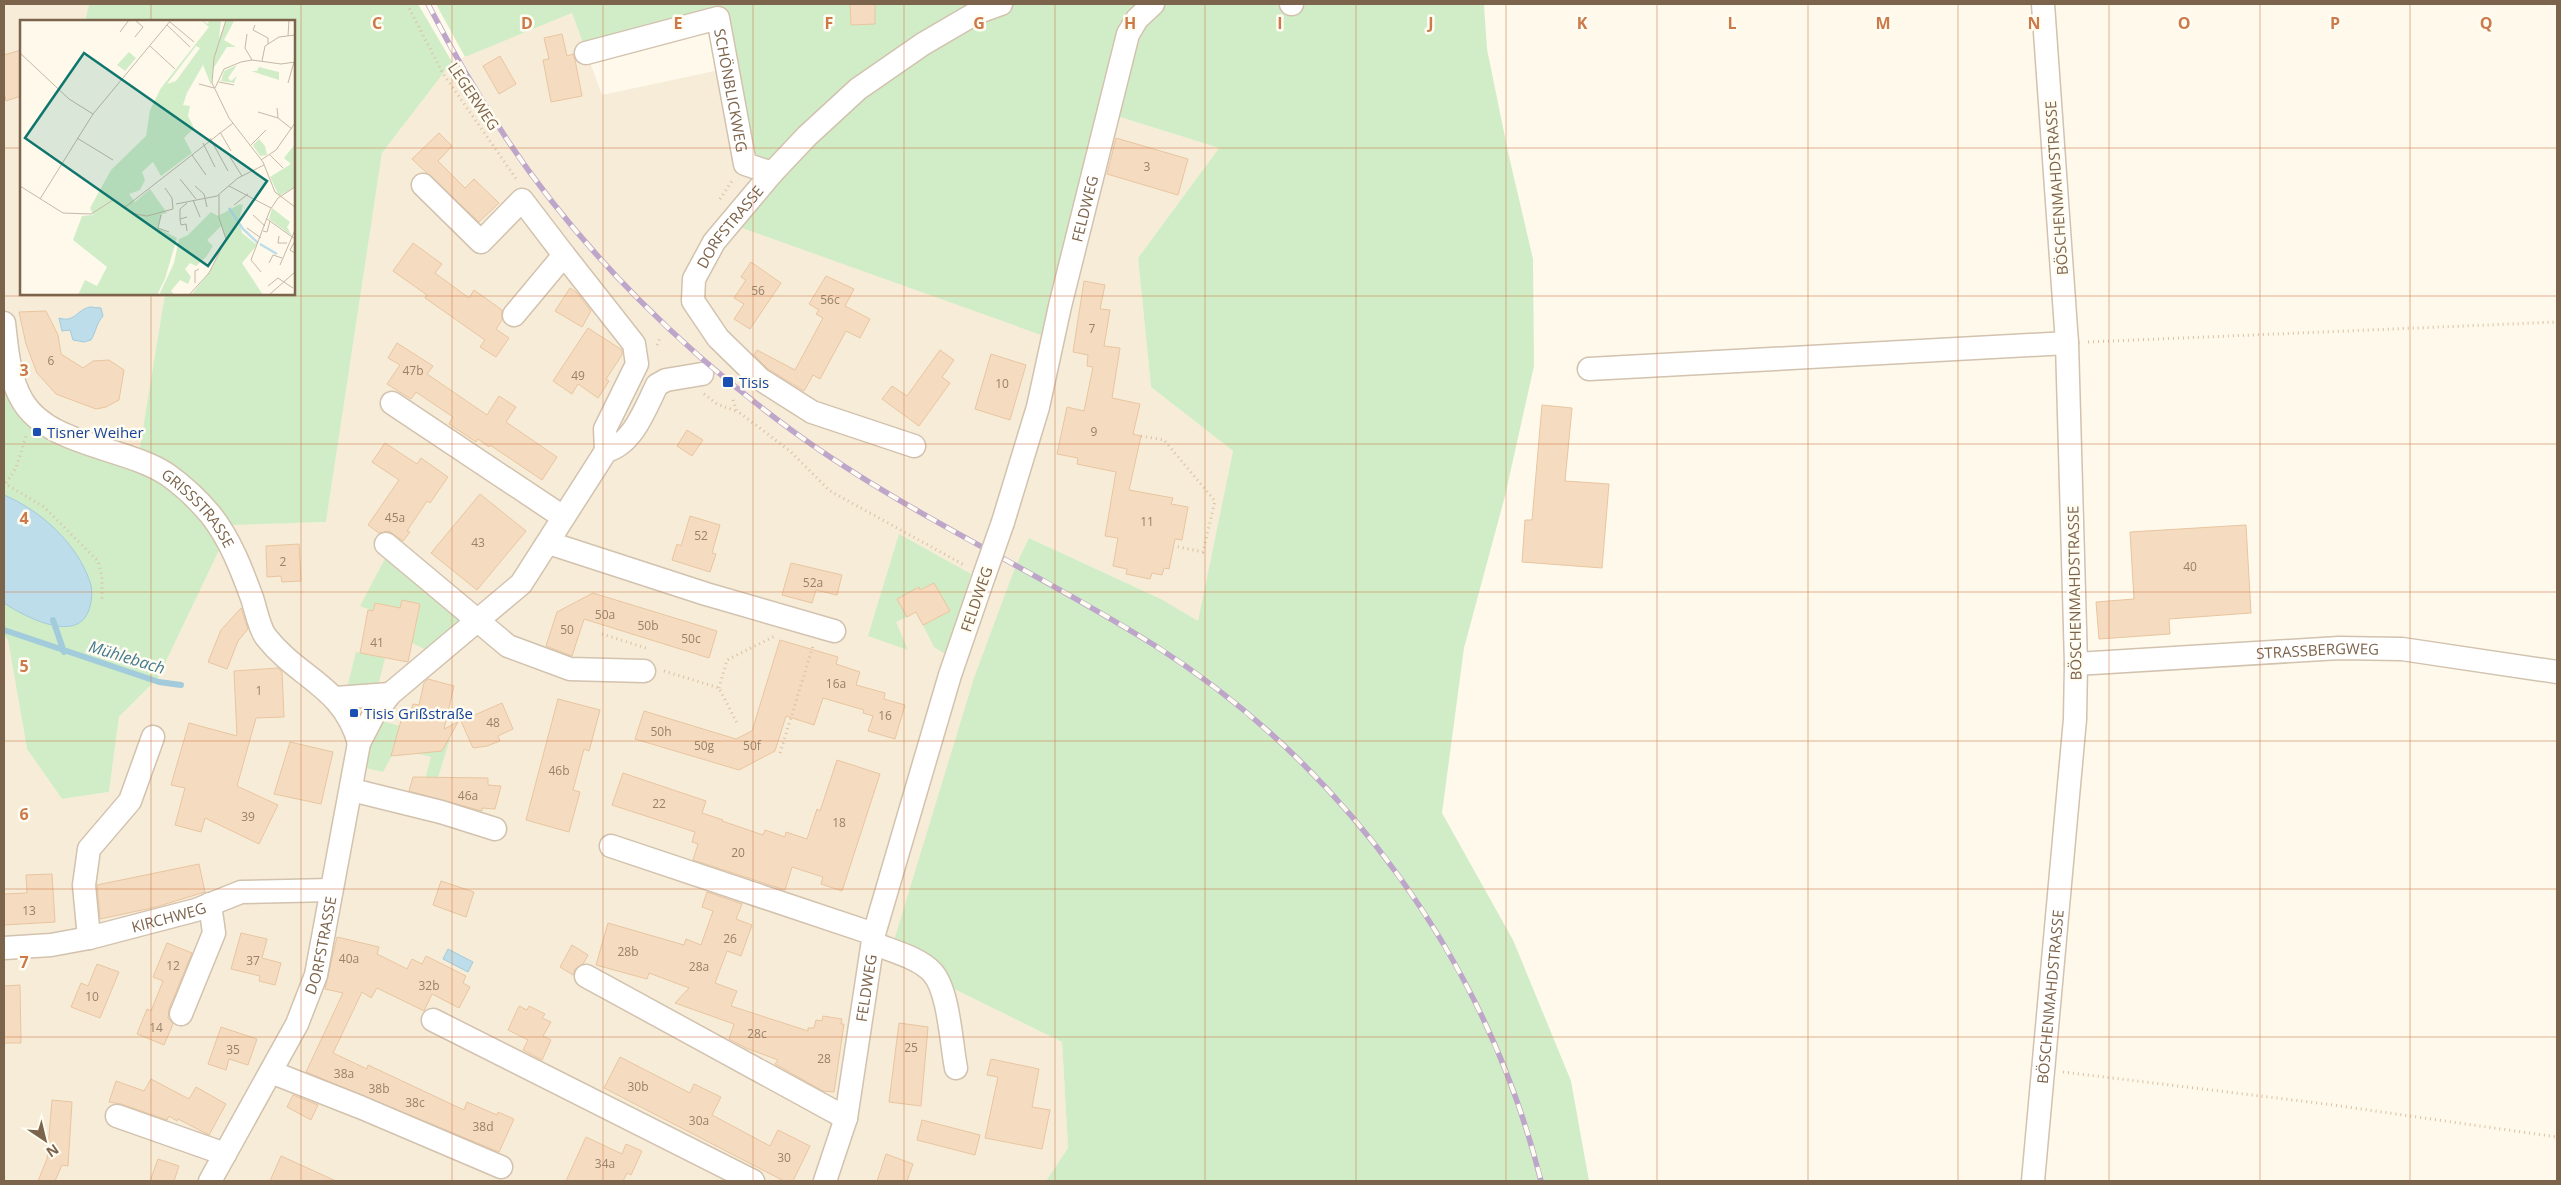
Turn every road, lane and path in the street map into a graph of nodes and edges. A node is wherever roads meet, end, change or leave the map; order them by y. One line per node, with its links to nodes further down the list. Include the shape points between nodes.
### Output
1 (406, 4): 8 (path, LEGERWEG, via 442,72 518,182)
2 (1001, 4): 6 (street, DORFSTRASSE, via 976,13 923,44 858,89)
3 (2043, 4): 13 (street, BÖSCHENMAHDSTRASSE)
4 (1138, 9): 50 (street, FELDWEG, bridge, via 1125,43 1038,407 1004,522 950,675)
5 (586, 54): 6 (street, SCHÖNBLICKWEG, via 718,18 744,164)
6 (772, 173): 21 (street, DORFSTRASSE, via 714,242 694,280 694,301 718,338 760,380 832,421)
7 (423, 185): 8 (street, via 482,242)
8 (522, 200): 9 (street)
9 (564, 255): 10 (street); 22 (street, via 634,344 637,364 605,429)
10 (514, 315)
11 (2557, 322): 13 (path)
12 (4, 324): 19 (street, GRISSSTRASSE, via 10,368 22,400)
13 (2067, 343): 14 (street); 34 (street, BÖSCHENMAHDSTRASSE)
14 (1589, 369)
15 (693, 376): 18 (path, via 717,404); 22 (street, via 666,380 657,385 625,442)
16 (733, 400): 18 (path)
17 (392, 402): 24 (street)
18 (737, 411): 28 (path, via 790,451 830,491)
19 (35, 417): 23 (path, via 23,441 16,468); 39 (street, GRISSSTRASSE, via 64,435 113,451 168,475 209,513 237,556 265,636 307,676)
20 (1141, 436): 27 (path, via 1164,440 1215,501 1203,552)
21 (914, 446)
22 (606, 451): 24 (street, DORFSTRASSE)
23 (5, 483): 29 (path, via 44,506 98,561)
24 (564, 517): 25 (street, DORFSTRASSE)
25 (549, 543): 30 (street, DORFSTRASSE, via 521,584); 31 (street)
26 (386, 544): 30 (street)
27 (1174, 546)
28 (962, 564)
29 (102, 602)
30 (478, 621): 35 (street, via 508,646 570,669); 38 (street, DORFSTRASSE)
31 (834, 631)
32 (781, 632): 37 (path, via 727,660)
33 (806, 642): 43 (path, via 814,645)
34 (2076, 664): 36 (street, STRASSBERGWEG, via 2339,648 2402,649); 56 (street, BÖSCHENMAHDSTRASSE, via 2075,720)
35 (644, 671): 37 (path, via 660,670)
36 (2557, 672)
37 (719, 688): 40 (path)
38 (390, 694): 39 (street); 42 (street, DORFSTRASSE, via 373,716)
39 (336, 698): 42 (street, GRISSSTRASSE, via 348,715)
40 (738, 725)
41 (153, 737): 49 (street, via 130,801 89,849 84,885)
42 (360, 743): 44 (street, DORFSTRASSE)
43 (780, 753)
44 (352, 790): 45 (street); 47 (street, DORFSTRASSE)
45 (495, 829)
46 (611, 846): 50 (street)
47 (331, 890): 48 (street, KIRCHWEG, via 241,892); 57 (street, DORFSTRASSE, via 316,975 297,1024)
48 (210, 904): 49 (street, KIRCHWEG); 53 (street, via 214,933)
49 (89, 938): 51 (street, KIRCHWEG, via 51,945)
50 (873, 939): 55 (street, via 932,971 942,989); 59 (street, FELDWEG)
51 (4, 948)
52 (586, 976): 59 (street)
53 (181, 1014)
54 (433, 1020): 64 (street)
55 (956, 1068)
56 (2043, 1069): 60 (path); 66 (street, BÖSCHENMAHDSTRASSE)
57 (271, 1072): 61 (street, DORFSTRASSE); 62 (street)
58 (117, 1116): 61 (street)
59 (846, 1118): 65 (street, FELDWEG)
60 (2557, 1137)
61 (225, 1154): 63 (street, DORFSTRASSE)
62 (501, 1167)
63 (210, 1181)
64 (753, 1181)
65 (825, 1181)
66 (2033, 1181)

